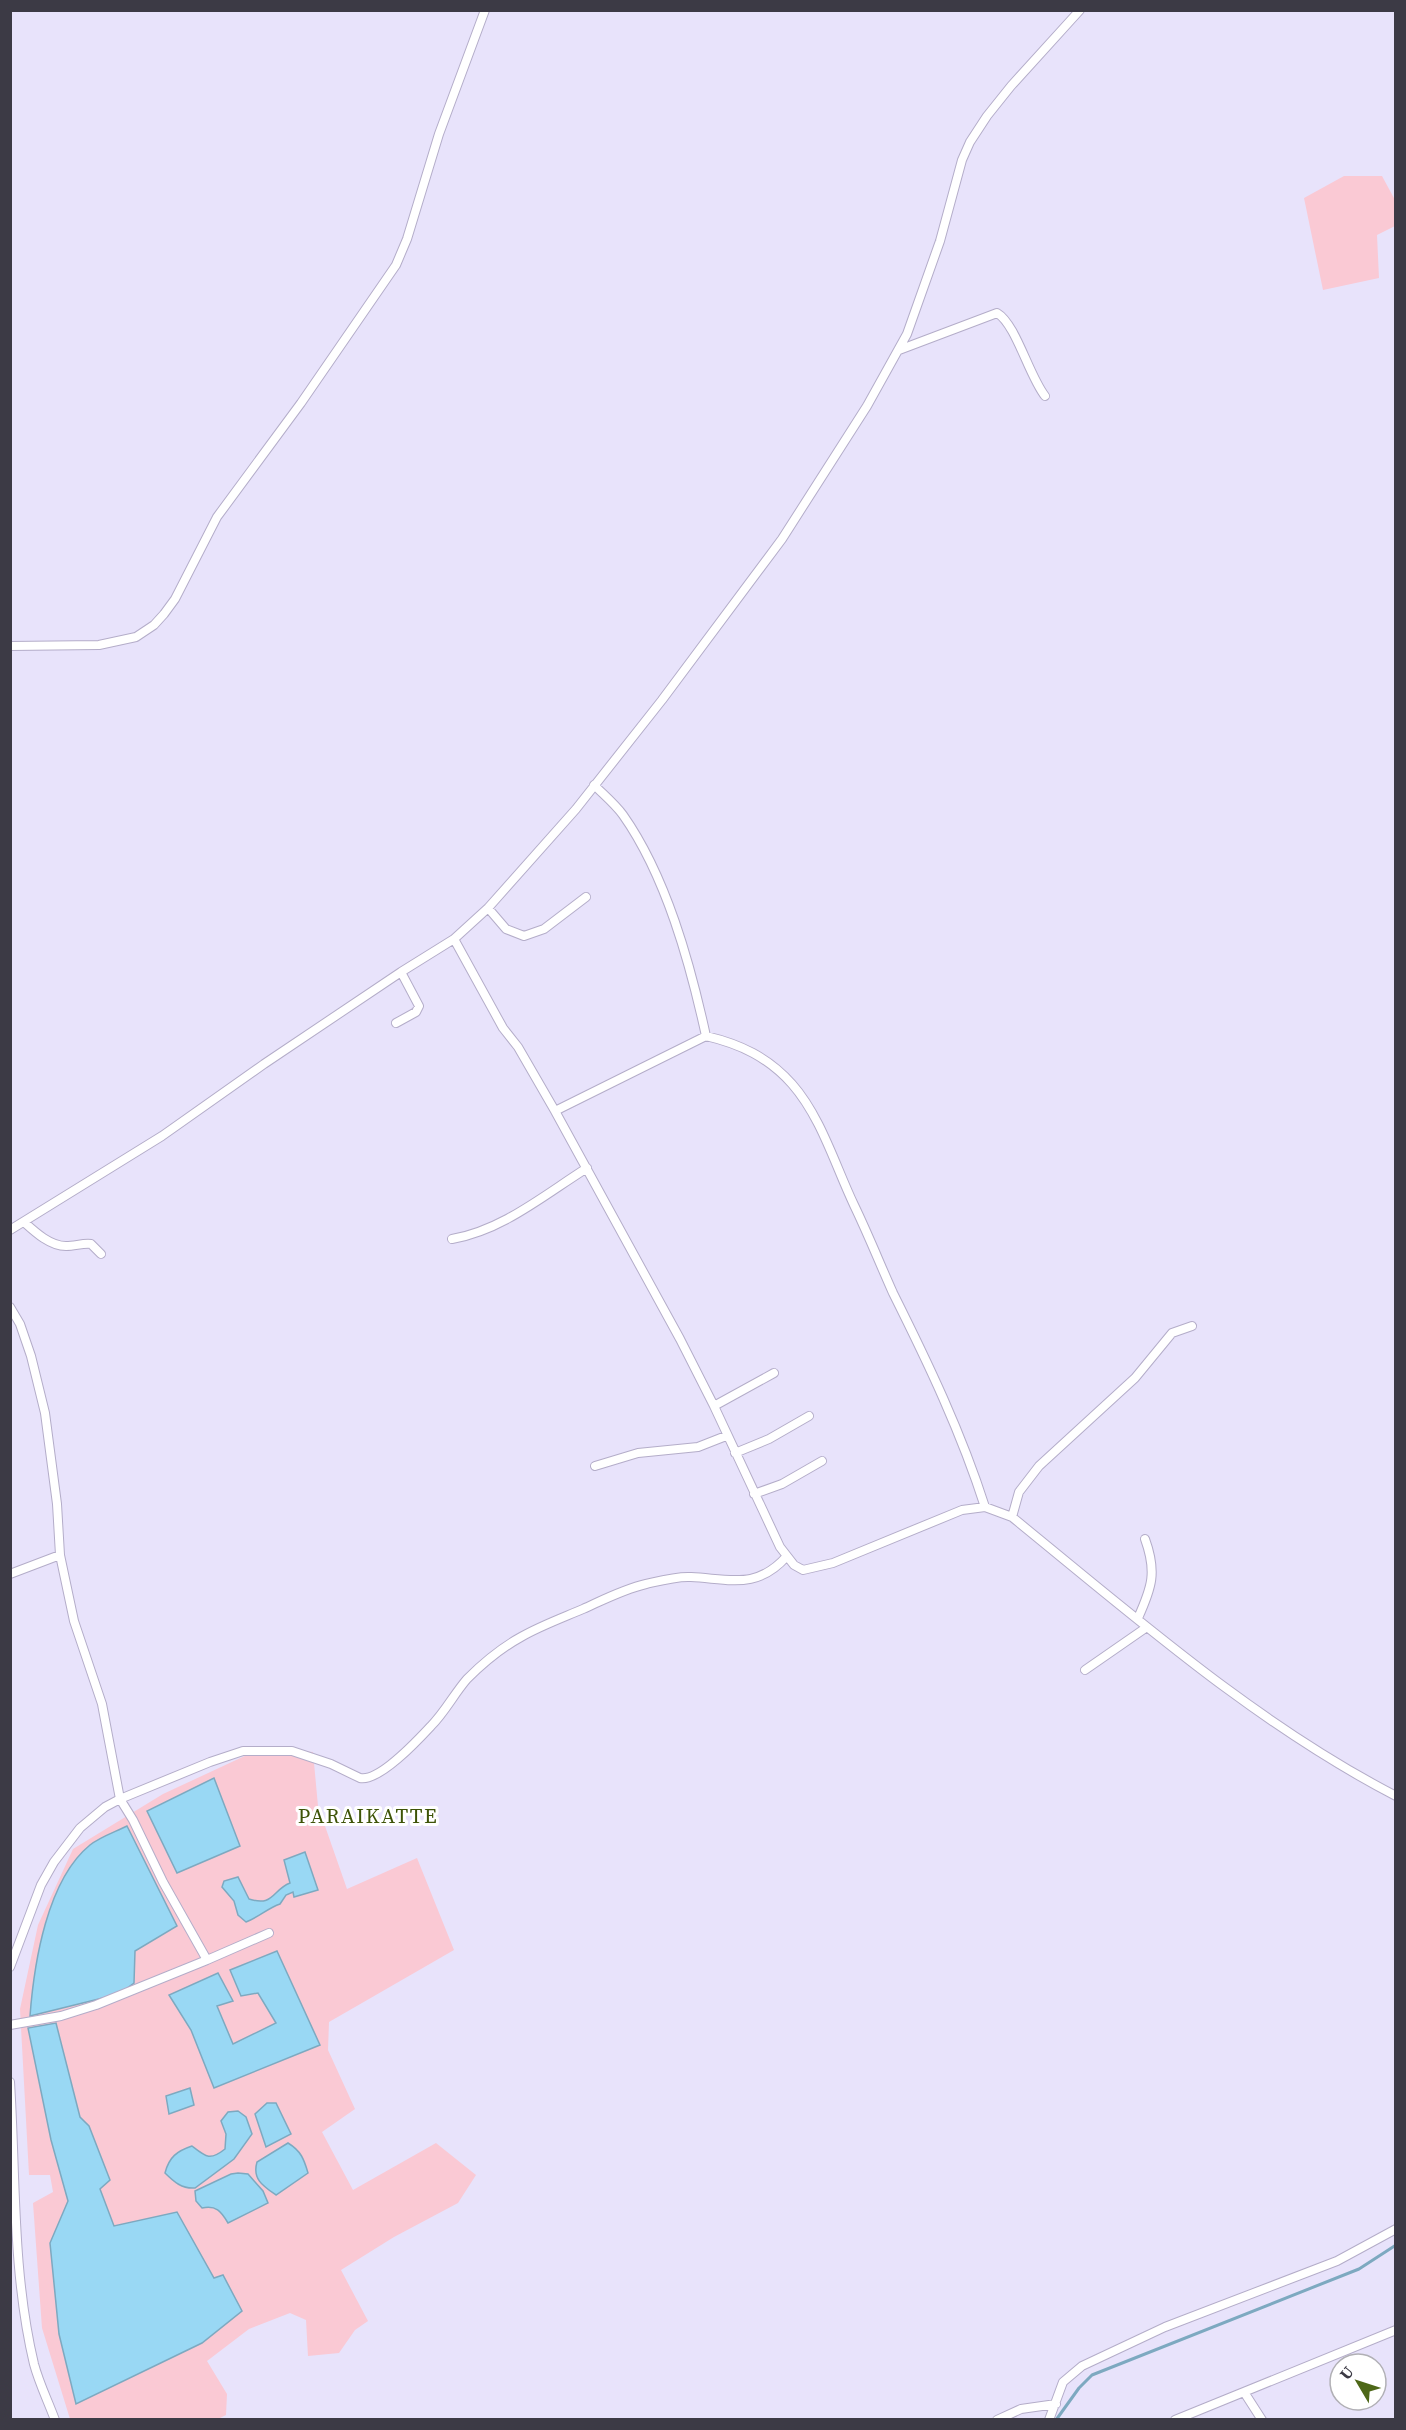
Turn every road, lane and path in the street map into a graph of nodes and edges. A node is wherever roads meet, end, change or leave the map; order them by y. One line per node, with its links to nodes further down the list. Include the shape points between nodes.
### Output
1 (485, 10): 5 (street, via 396,265 301,404 217,517 164,614 136,637 99,645)
2 (1080, 10): 3 (street, via 1011,86 970,142 940,241)
3 (899, 350): 4 (street, via 997,313 1007,322); 6 (street, via 783,539)
4 (1045, 396)
5 (10, 646)
6 (594, 785): 8 (street); 12 (street, via 622,813 661,888)
7 (586, 897): 8 (street, via 544,929 524,936 506,929)
8 (488, 908): 9 (street)
9 (454, 939): 10 (street); 13 (street)
10 (401, 972): 11 (street, via 419,1006 416,1012); 15 (street, via 162,1136)
11 (396, 1023)
12 (706, 1036): 13 (street); 29 (street, via 759,1054 794,1086 811,1113 949,1408)
13 (555, 1111): 14 (street)
14 (586, 1168): 17 (street, via 514,1215 472,1236); 22 (street)
15 (24, 1222): 16 (street); 18 (street, via 38,1235 64,1247 91,1244)
16 (10, 1230)
17 (452, 1239)
18 (101, 1254)
19 (10, 1307): 32 (street, via 31,1356 45,1413)
20 (1192, 1326): 30 (street, via 1172,1333 1135,1378 1039,1466 1019,1492)
21 (774, 1373): 22 (street)
22 (714, 1406): 24 (street)
23 (809, 1416): 25 (street)
24 (726, 1436): 25 (street); 27 (street, via 698,1446 638,1453)
25 (735, 1453): 28 (street)
26 (822, 1461): 28 (street, via 782,1484)
27 (595, 1466)
28 (754, 1494): 33 (street)
29 (985, 1507): 30 (street); 33 (street, via 962,1510 814,1569 803,1570)
30 (1012, 1517): 35 (street)
31 (1145, 1539): 35 (street, via 1154,1569 1149,1594)
32 (60, 1555): 34 (street); 39 (street, via 74,1621 102,1704)
33 (787, 1556): 39 (street, via 779,1565 751,1580 688,1577 629,1588 531,1632 476,1670 432,1726 389,1767 366,1779 292,1751 243,1751)
34 (10, 1574)
35 (1138, 1618): 36 (street)
36 (1148, 1627): 37 (street); 38 (street, via 1274,1723)
37 (1085, 1670)
38 (1395, 1796)
39 (120, 1799): 41 (street); 42 (street, via 80,1828 54,1862 41,1885)
40 (269, 1933): 41 (street)
41 (207, 1960): 43 (street, via 96,2005 62,2016)
42 (10, 1967)
43 (10, 2025)
44 (10, 2082): 49 (street, via 14,2203 24,2301 35,2366)
45 (1395, 2229): 48 (street, via 1337,2261 1165,2327 1082,2366 1063,2382)
46 (1395, 2330): 47 (street)
47 (1244, 2392): 52 (street); 53 (street)
48 (1056, 2404): 50 (street, via 1022,2409); 51 (street)
49 (55, 2420)
50 (997, 2420)
51 (1048, 2420)
52 (1175, 2420)
53 (1262, 2420)

